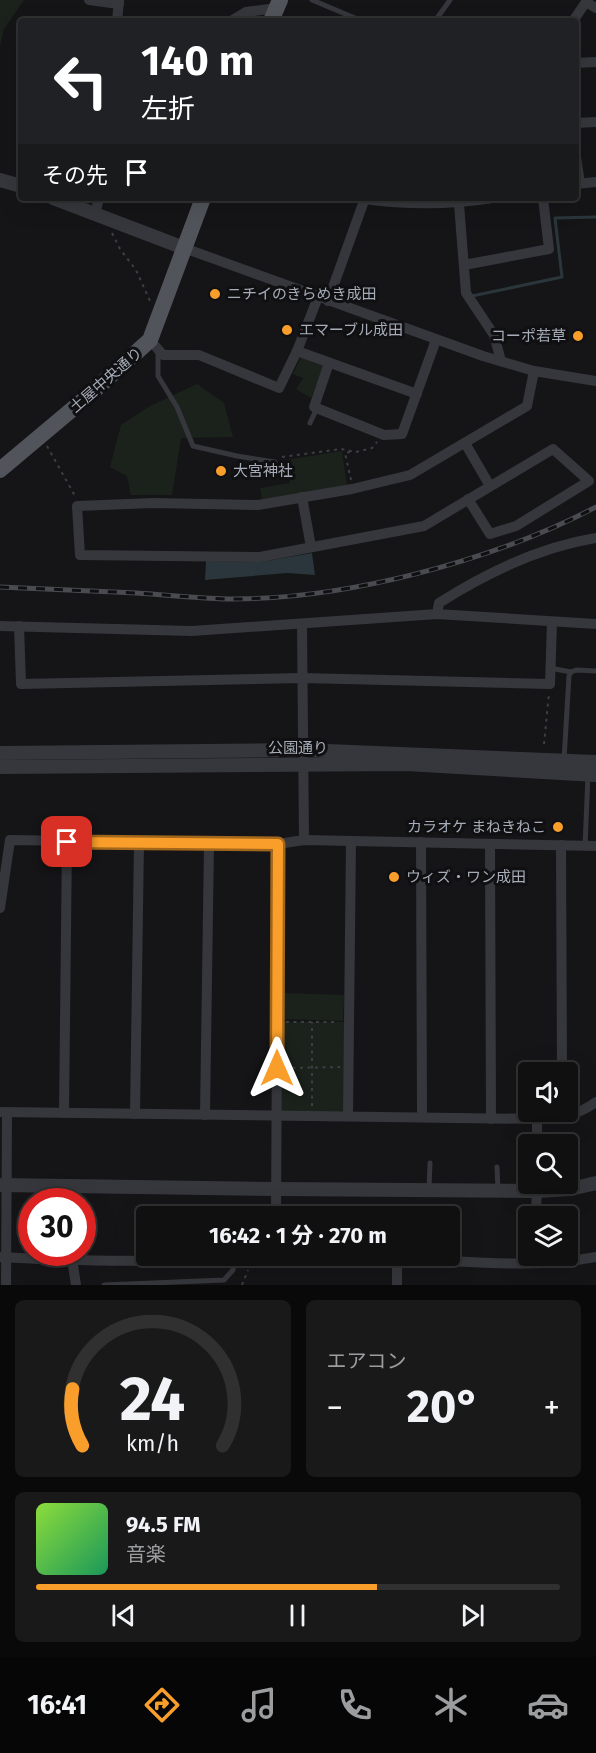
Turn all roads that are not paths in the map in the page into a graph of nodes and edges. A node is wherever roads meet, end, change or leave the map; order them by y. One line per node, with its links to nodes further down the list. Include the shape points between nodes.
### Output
1 (89, 0): 4 (street)
2 (312, 0): 9 (lane)
3 (450, 0): 10 (lane)
4 (119, 2): 7 (street)
5 (596, 8): 11 (street, via 586,2)
6 (275, 10): 8 (street, via 246,12)
7 (117, 18)
8 (236, 18)
9 (355, 18)
10 (437, 18)
11 (575, 18)
12 (596, 62): 13 (street)
13 (579, 63)
14 (596, 122): 15 (street)
15 (579, 123)
16 (0, 180): 19 (street)
17 (596, 182): 18 (street)
18 (579, 183)
19 (18, 185)
20 (61, 201): 28 (street)
21 (98, 201): 28 (street)
22 (202, 201): 29 (main road, 土屋中央通り)
23 (364, 201): 31 (street)
24 (379, 201): 27 (street)
25 (476, 201): 27 (street)
26 (543, 201): 30 (street, via 549,249)
27 (459, 204): 30 (street)
28 (95, 214): 29 (street)
29 (184, 248): 31 (street); 33 (main road, 土屋中央通り)
30 (464, 265): 35 (street, via 466,292 494,335)
31 (323, 299): 32 (street); 34 (street)
32 (436, 340): 35 (street); 39 (street)
33 (154, 345): 34 (street, via 163,356 200,355 279,388); 43 (lane, via 158,376 177,407 193,446); 44 (main road, 土屋中央通り)
34 (297, 351): 36 (street)
35 (501, 361): 37 (street)
36 (330, 363): 39 (street); 40 (street, via 314,407)
37 (534, 371): 38 (street); 42 (street, via 527,406)
38 (596, 381)
39 (417, 394): 40 (street, via 402,434 384,435)
40 (317, 408): 41 (lane)
41 (310, 423)
42 (465, 443): 45 (street); 46 (street, via 410,475)
43 (275, 462)
44 (0, 470)
45 (490, 486): 47 (street); 47 (street, via 553,449 589,480 516,526 490,534)
46 (302, 497): 49 (street); 49 (street, via 258,506 76,506 80,555 260,557)
47 (468, 499): 49 (street, via 424,526)
48 (596, 538): 50 (street, via 520,561 469,584 439,603)
49 (311, 547)
50 (437, 614): 51 (street); 52 (street)
51 (552, 621): 53 (street); 56 (street)
52 (302, 624): 55 (street, via 192,631); 59 (street)
53 (596, 624)
54 (0, 626): 55 (street)
55 (19, 626): 59 (street, via 21,684)
56 (550, 668): 58 (lane); 59 (street, via 549,684)
57 (596, 671): 58 (lane)
58 (571, 672): 62 (lane)
59 (303, 678): 61 (street)
60 (0, 753): 61 (street, 公園通り)
61 (304, 757): 62 (street, 公園通り); 64 (street, 公園通り); 65 (street, 公園通り); 66 (street)
62 (564, 760): 63 (street, 公園通り)
63 (596, 762)
64 (0, 767)
65 (592, 775): 75 (lane)
66 (304, 840): 67 (street); 72 (street)
67 (351, 841): 70 (street); 84 (street)
68 (67, 842): 69 (street); 76 (street, via 10,840); 80 (street)
69 (139, 842): 71 (street); 82 (street)
70 (421, 842): 73 (street); 86 (street)
71 (209, 843): 72 (street); 83 (street)
72 (278, 844): 85 (street)
73 (490, 844): 74 (street); 87 (street)
74 (561, 845): 75 (street); 77 (street)
75 (591, 846)
76 (0, 908)
77 (562, 1062)
78 (596, 1102): 81 (street)
79 (4, 1113): 80 (street); 92 (street)
80 (64, 1113): 82 (street)
81 (578, 1113)
82 (135, 1114): 83 (street)
83 (206, 1115): 85 (street)
84 (348, 1116): 85 (street); 86 (street)
85 (277, 1117): 95 (street)
86 (422, 1117): 87 (street)
87 (491, 1119): 88 (street)
88 (518, 1119)
89 (430, 1163): 96 (lane)
90 (497, 1167): 97 (lane)
91 (596, 1183): 93 (street)
92 (4, 1185): 95 (street); 99 (street)
93 (578, 1187)
94 (518, 1188): 97 (street)
95 (276, 1189): 96 (street); 98 (street)
96 (429, 1190): 97 (street)
97 (498, 1190)
98 (276, 1206)
99 (2, 1257): 100 (street); 110 (street)
100 (18, 1257)
101 (596, 1257): 106 (street)
102 (96, 1259): 104 (street)
103 (460, 1259): 105 (street)
104 (136, 1260)
105 (518, 1260)
106 (578, 1261)
107 (73, 1266): 111 (street)
108 (234, 1266): 112 (lane, via 224,1280)
109 (397, 1266): 113 (street)
110 (6, 1285)
111 (75, 1285)
112 (104, 1285)
113 (397, 1285)

